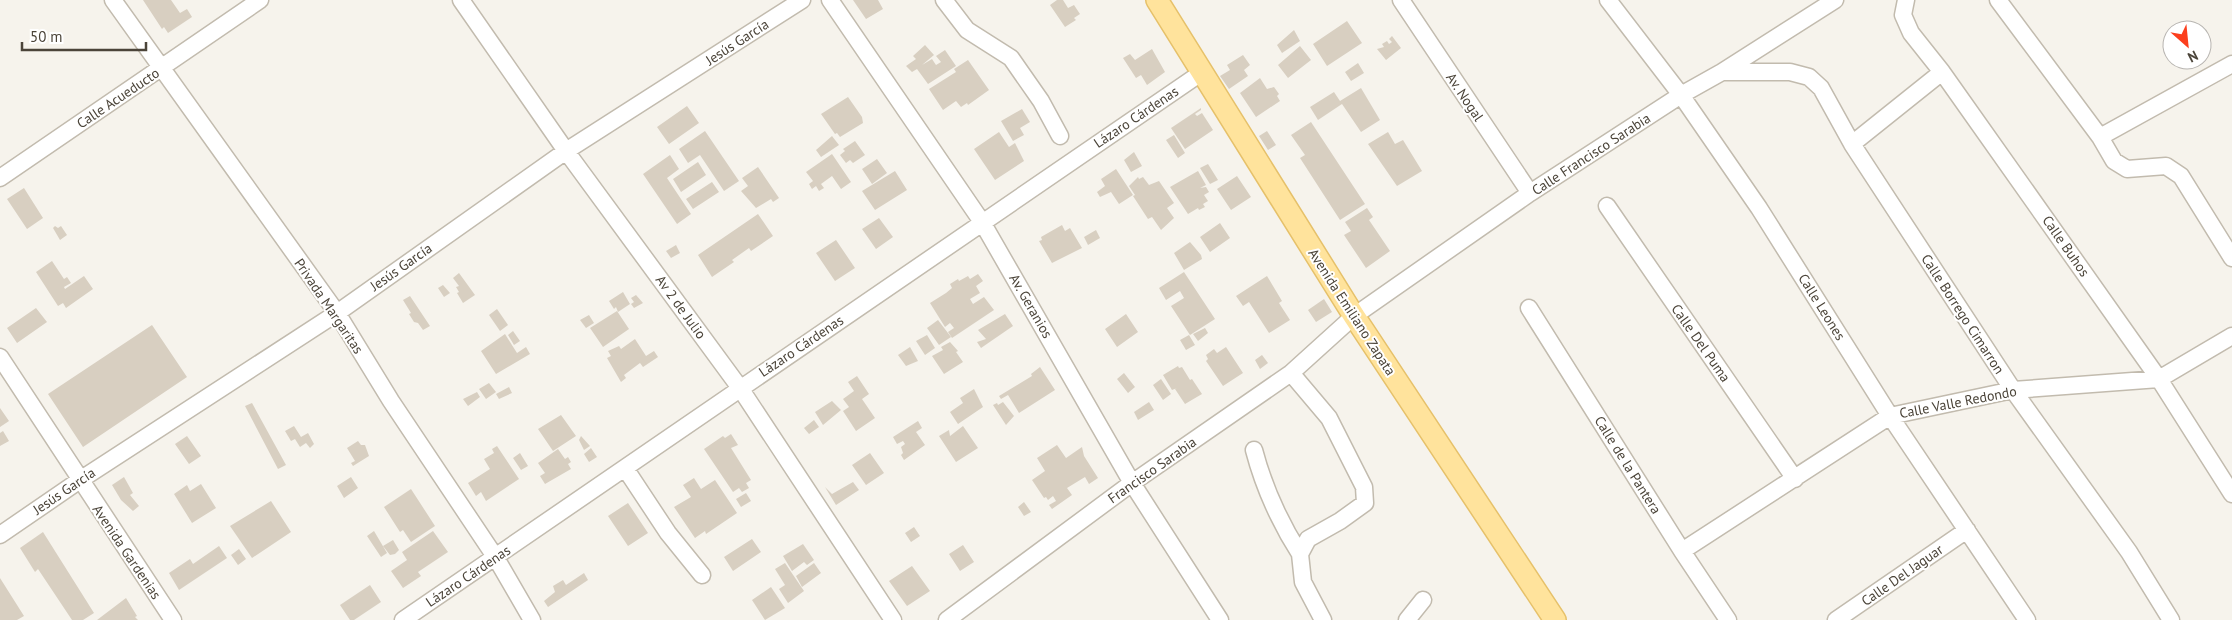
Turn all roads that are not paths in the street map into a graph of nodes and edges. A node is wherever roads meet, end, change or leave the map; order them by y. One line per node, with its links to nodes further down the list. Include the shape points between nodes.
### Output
1 (113, 0): 14 (street, Privada Margaritas)
2 (260, 0): 14 (street, Calle Acueducto)
3 (461, 0): 22 (street, Av 2 de Julio)
4 (802, 0): 22 (street, Jesús García)
5 (830, 0): 26 (street, Av. Geranios)
6 (944, 0): 19 (street, via 967,30 1011,58 1041,101)
7 (1157, 0): 17 (main road, Avenida Emiliano Zapata)
8 (1401, 0): 24 (street, Av. Nogal)
9 (1608, 0): 18 (street, Calle Leones)
10 (1906, 0): 16 (street, Calle Buhos, via 1903,15 1911,34)
11 (1998, 0): 20 (street)
12 (1825, 3): 15 (street, Calle Francisco Sarabia)
13 (2232, 64): 20 (street)
14 (160, 69): 23 (street, Calle Acueducto); 29 (street, Privada Margaritas)
15 (1722, 72): 18 (street, Calle Francisco Sarabia); 21 (street, Calle Borrego Cimarron, via 1790,72 1808,77 1821,88)
16 (1942, 72): 21 (street); 34 (street, Calle Buhos)
17 (1201, 73): 26 (street, Lázaro Cárdenas); 30 (main road, Avenida Emiliano Zapata)
18 (1681, 95): 24 (street, Calle Francisco Sarabia); 37 (street, Calle Leones, via 1759,208)
19 (1060, 136)
20 (2100, 137): 27 (street, via 2114,161 2127,169 2166,166 2181,176)
21 (1852, 144): 36 (street, Calle Borrego Cimarron)
22 (566, 151): 29 (street, Jesús García); 35 (street, Av 2 de Julio)
23 (0, 178)
24 (1530, 193): 30 (street, Calle Francisco Sarabia)
25 (1607, 206): 40 (street, Calle Del Puma)
26 (982, 222): 35 (street, Lázaro Cárdenas); 42 (street, Av. Geranios)
27 (2232, 258)
28 (1530, 308): 46 (street, Calle de la Pantera)
29 (336, 313): 41 (street, Jesús García); 48 (street, Privada Margaritas)
30 (1354, 316): 33 (street, Francisco Sarabia); 59 (main road, Avenida Emiliano Zapata)
31 (2232, 336): 34 (street, Calle Valle Redondo)
32 (0, 357): 41 (street, Avenida Gardenias)
33 (1291, 373): 42 (street, Francisco Sarabia); 47 (street, via 1329,418 1364,487 1365,503 1308,539)
34 (2160, 379): 36 (street, Calle Valle Redondo); 43 (street, Calle Buhos)
35 (740, 388): 39 (street, Lázaro Cárdenas); 54 (street, Av 2 de Julio)
36 (2013, 390): 37 (street, Calle Valle Redondo); 63 (street, Calle Borrego Cimarron, via 2128,552)
37 (1890, 416): 40 (street, Calle Valle Redondo); 44 (street, Calle Leones)
38 (1254, 450): 47 (street, via 1263,484)
39 (625, 468): 48 (street, Lázaro Cárdenas); 49 (street, via 668,533)
40 (1795, 478): 46 (street, Calle Valle Redondo)
41 (80, 480): 45 (street, Jesús García); 51 (street, Avenida Gardenias)
42 (1132, 483): 55 (street, Francisco Sarabia); 56 (street, Av. Geranios)
43 (2232, 494)
44 (1967, 530): 61 (street, Calle Del Jaguar); 62 (street, Calle Leones)
45 (0, 535)
46 (1682, 551): 60 (street, Calle de la Pantera)
47 (1300, 554): 57 (street, via 1302,582)
48 (496, 558): 52 (street, Lázaro Cárdenas); 53 (street, Privada Margaritas)
49 (702, 575)
50 (1424, 600): 58 (street)
51 (173, 620)
52 (403, 620)
53 (532, 620)
54 (893, 620)
55 (947, 620)
56 (1220, 620)
57 (1323, 620)
58 (1407, 620)
59 (1555, 620)
60 (1728, 620)
61 (1836, 620)
62 (2027, 620)
63 (2171, 620)

